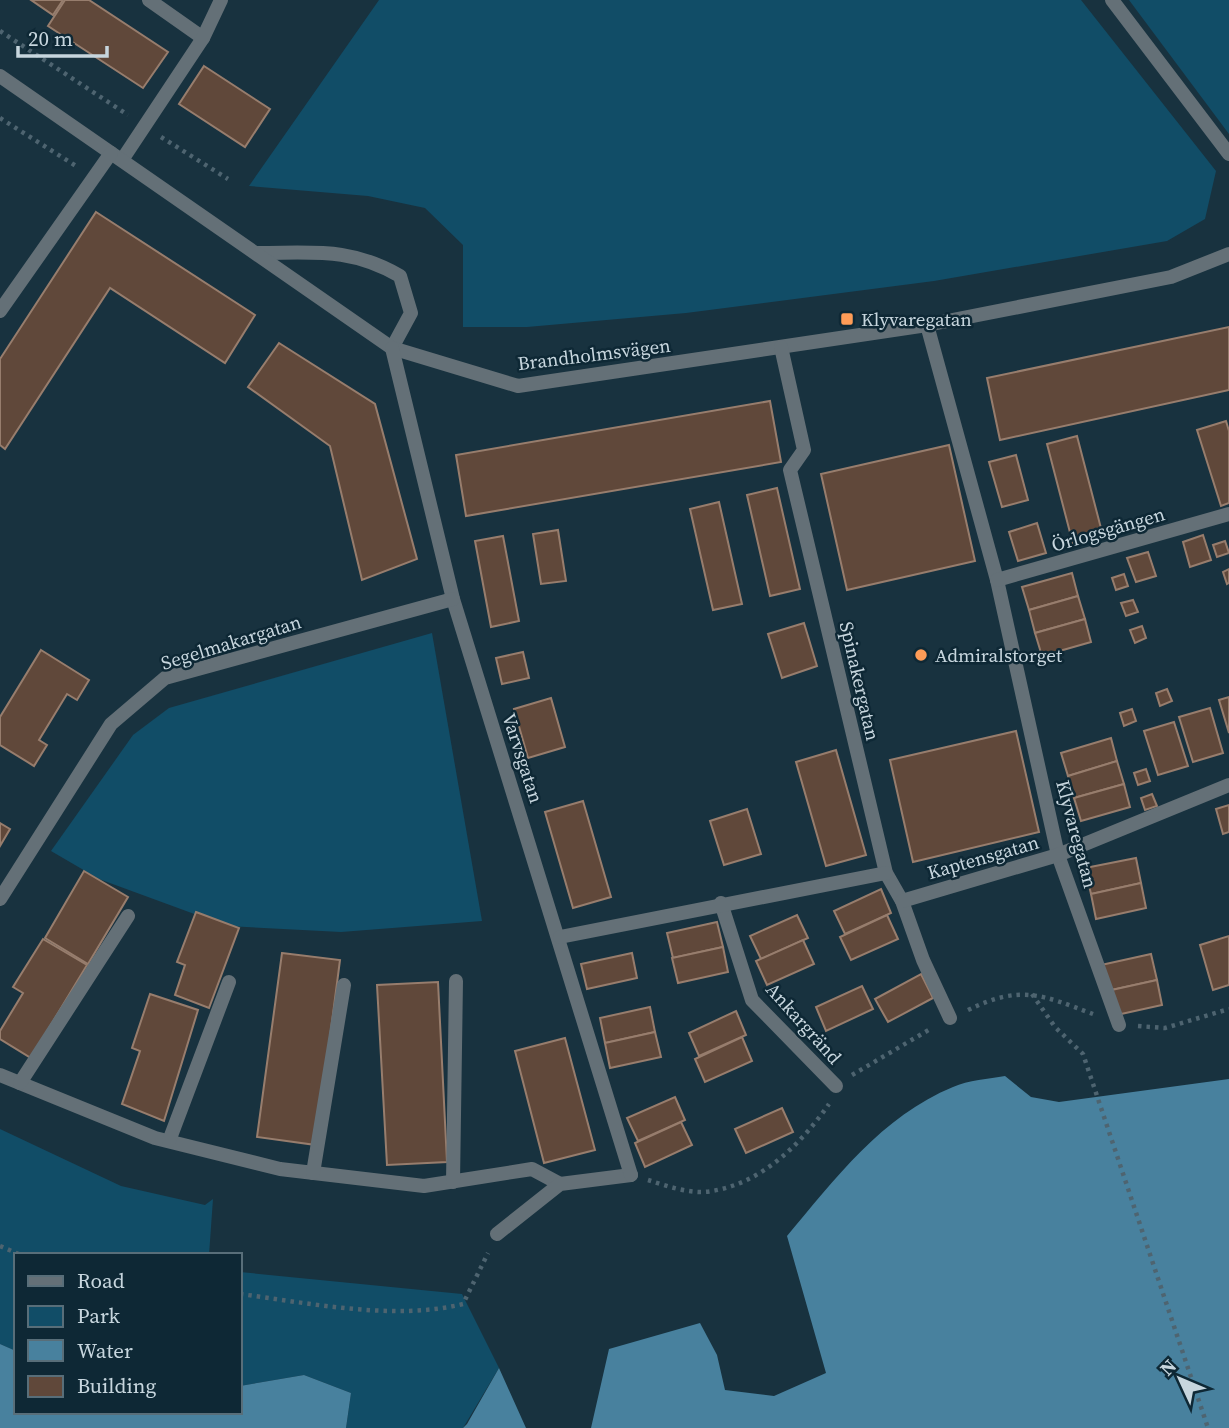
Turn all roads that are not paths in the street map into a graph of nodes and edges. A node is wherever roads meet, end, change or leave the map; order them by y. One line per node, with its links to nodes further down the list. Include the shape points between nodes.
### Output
1 (149, 0): 4 (street)
2 (221, 0): 4 (street)
3 (1112, 0): 6 (street)
4 (204, 38): 7 (street, via 143,126)
5 (0, 76): 7 (street, Brandholmsvägen)
6 (1229, 154)
7 (116, 156): 8 (street, Brandholmsvägen); 10 (street, via 92,176)
8 (258, 253): 13 (street, Brandholmsvägen); 13 (street, via 343,253 375,262 400,276 411,313)
9 (1229, 254): 11 (street, Brandholmsvägen, via 1171,277)
10 (2, 304)
11 (928, 325): 12 (street, Brandholmsvägen); 15 (street, Klyvaregatan)
12 (782, 347): 13 (street, Brandholmsvägen, via 518,386); 19 (street, Spinakergatan, via 804,450 790,470)
13 (392, 348): 16 (street, Varvsgatan)
14 (1229, 514): 15 (street, Örlogsgängen)
15 (997, 580): 18 (street, Klyvaregatan)
16 (453, 599): 20 (street, Segelmakargatan, via 165,678 111,723); 24 (street, Varvsgatan)
17 (1229, 785): 18 (street, Kaptensgatan)
18 (1058, 855): 21 (street, Kaptensgatan); 29 (street, Klyvaregatan)
19 (886, 873): 21 (street, Spinakergatan); 22 (street)
20 (0, 899)
21 (902, 901): 28 (street, Spinakergatan)
22 (722, 903): 24 (street); 32 (street, Ankargränd, via 752,1000)
23 (128, 916): 31 (street)
24 (560, 937): 36 (street, Varvsgatan, via 631,1175)
25 (456, 981): 35 (street)
26 (229, 982): 33 (street)
27 (344, 985): 34 (street)
28 (950, 1018)
29 (1119, 1025)
30 (0, 1075): 31 (street)
31 (20, 1083): 33 (street)
32 (836, 1086)
33 (169, 1141): 34 (street)
34 (313, 1173): 35 (street, via 424,1186)
35 (453, 1182): 36 (street, via 532,1169)
36 (560, 1184): 37 (street)
37 (497, 1234)

